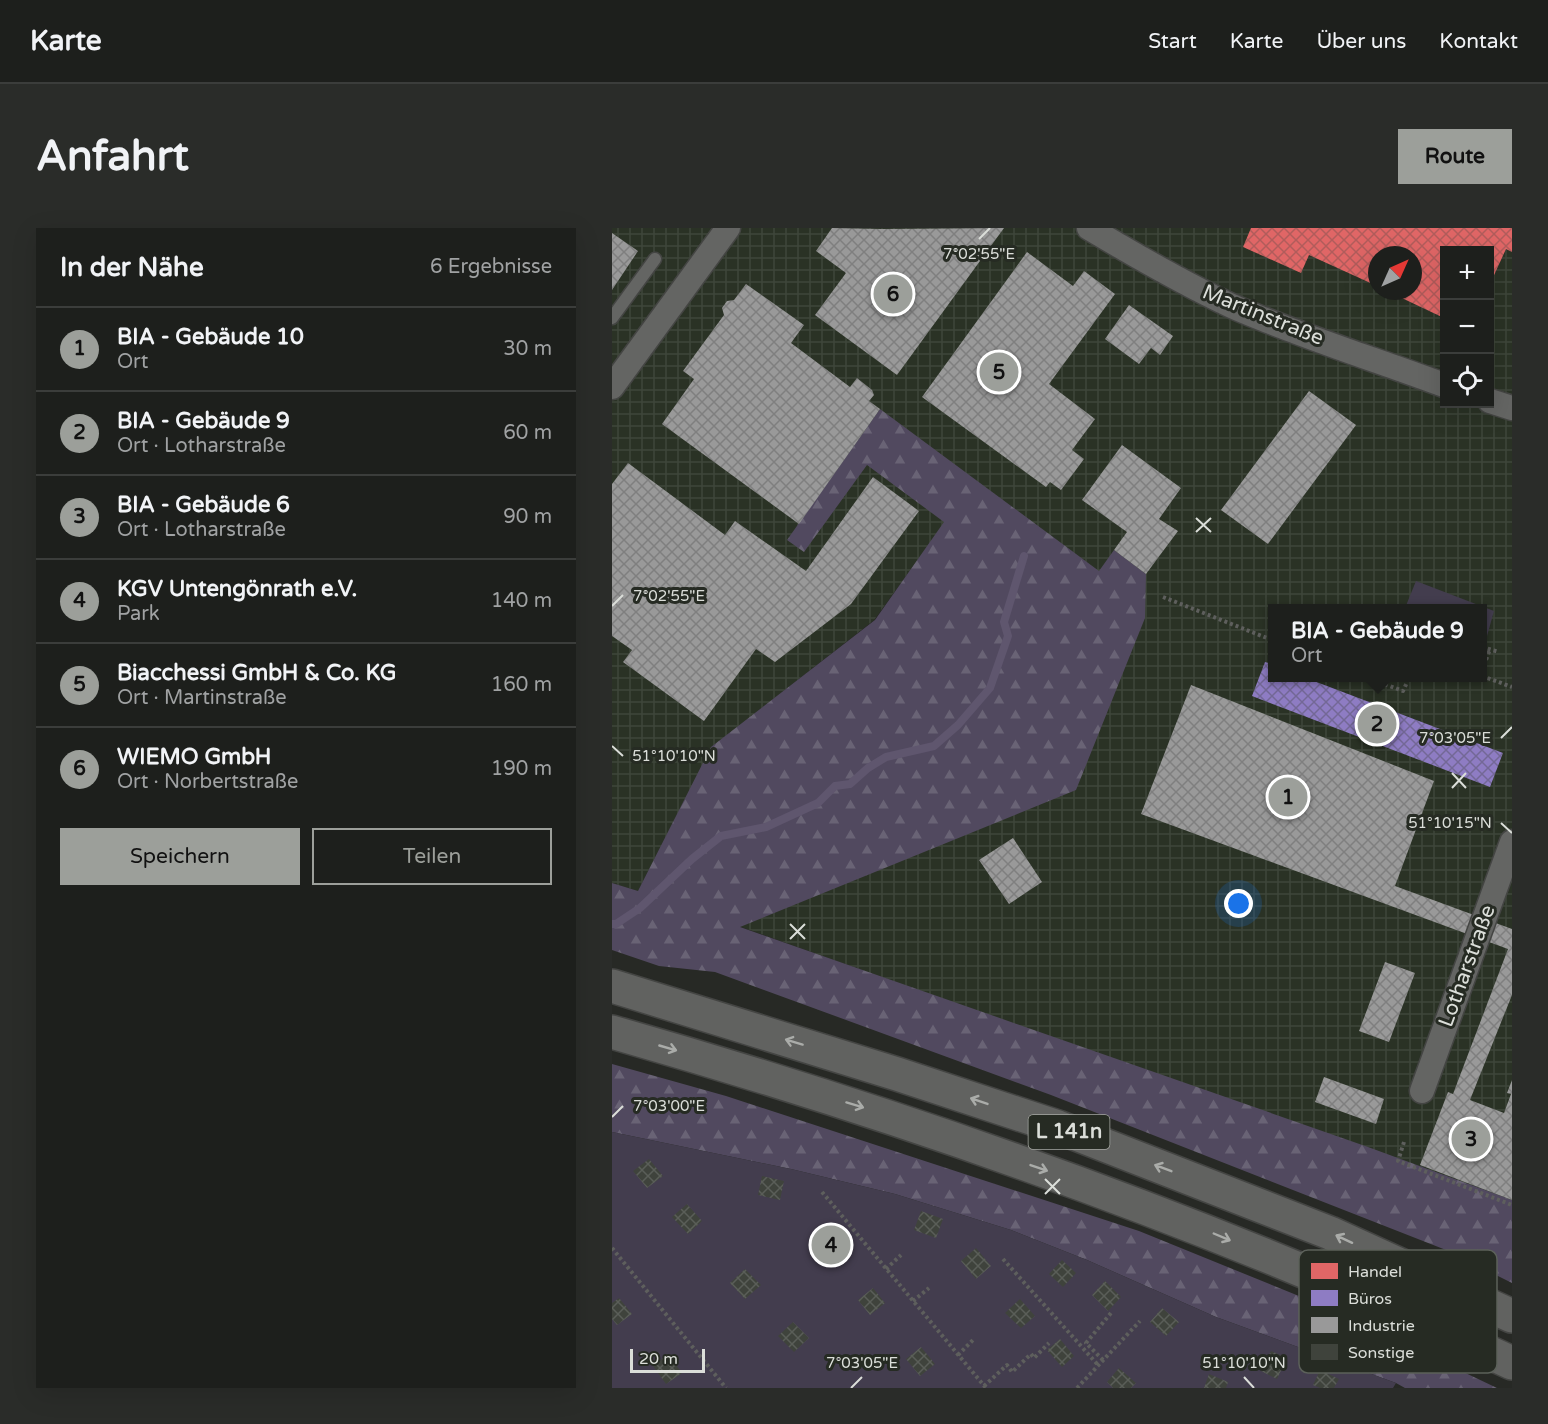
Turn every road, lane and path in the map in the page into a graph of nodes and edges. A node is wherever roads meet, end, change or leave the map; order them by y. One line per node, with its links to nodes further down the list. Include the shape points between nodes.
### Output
1 (728, 228): 6 (street)
2 (1089, 228): 5 (street, Martinstraße, via 1235,307)
3 (656, 260): 4 (lane)
4 (612, 318)
5 (1440, 384)
6 (612, 387)
7 (1494, 402): 8 (street)
8 (1512, 408)
9 (1163, 597): 10 (path)
10 (1268, 638)
11 (1487, 648): 12 (path)
12 (1490, 649): 13 (path); 14 (path)
13 (1498, 652)
14 (1487, 657)
15 (1487, 678): 18 (path)
16 (1379, 682): 17 (path, via 1403,691)
17 (1407, 682)
18 (1512, 687)
19 (1512, 842): 22 (street, Lotharstraße)
20 (612, 986): 27 (highway, L 141n, one-way to 20, via 1058,1127)
21 (612, 1032): 31 (highway, L 141n, one-way to 31, via 887,1115 1060,1175)
22 (1422, 1091)
23 (1404, 1142): 25 (path, via 1398,1161)
24 (822, 1192): 30 (path)
25 (1512, 1205)
26 (612, 1248): 46 (path)
27 (1367, 1250)
28 (901, 1256): 30 (path)
29 (1003, 1259): 44 (path)
30 (886, 1269): 33 (path)
31 (1299, 1269)
32 (929, 1287): 33 (path)
33 (913, 1301): 40 (path)
34 (1497, 1309): 36 (highway, L 141n, one-way to 34)
35 (1111, 1312): 42 (path, via 1086,1343)
36 (1512, 1316)
37 (1140, 1321): 42 (path)
38 (974, 1339): 40 (path)
39 (1049, 1343): 45 (path, via 1012,1372 1007,1365)
40 (957, 1355): 45 (path)
41 (1497, 1356): 43 (highway, L 141n, one-way to 43)
42 (1103, 1360): 44 (path)
43 (1512, 1363)
44 (1098, 1365): 47 (path)
45 (985, 1387)
46 (726, 1388)
47 (1077, 1388)

